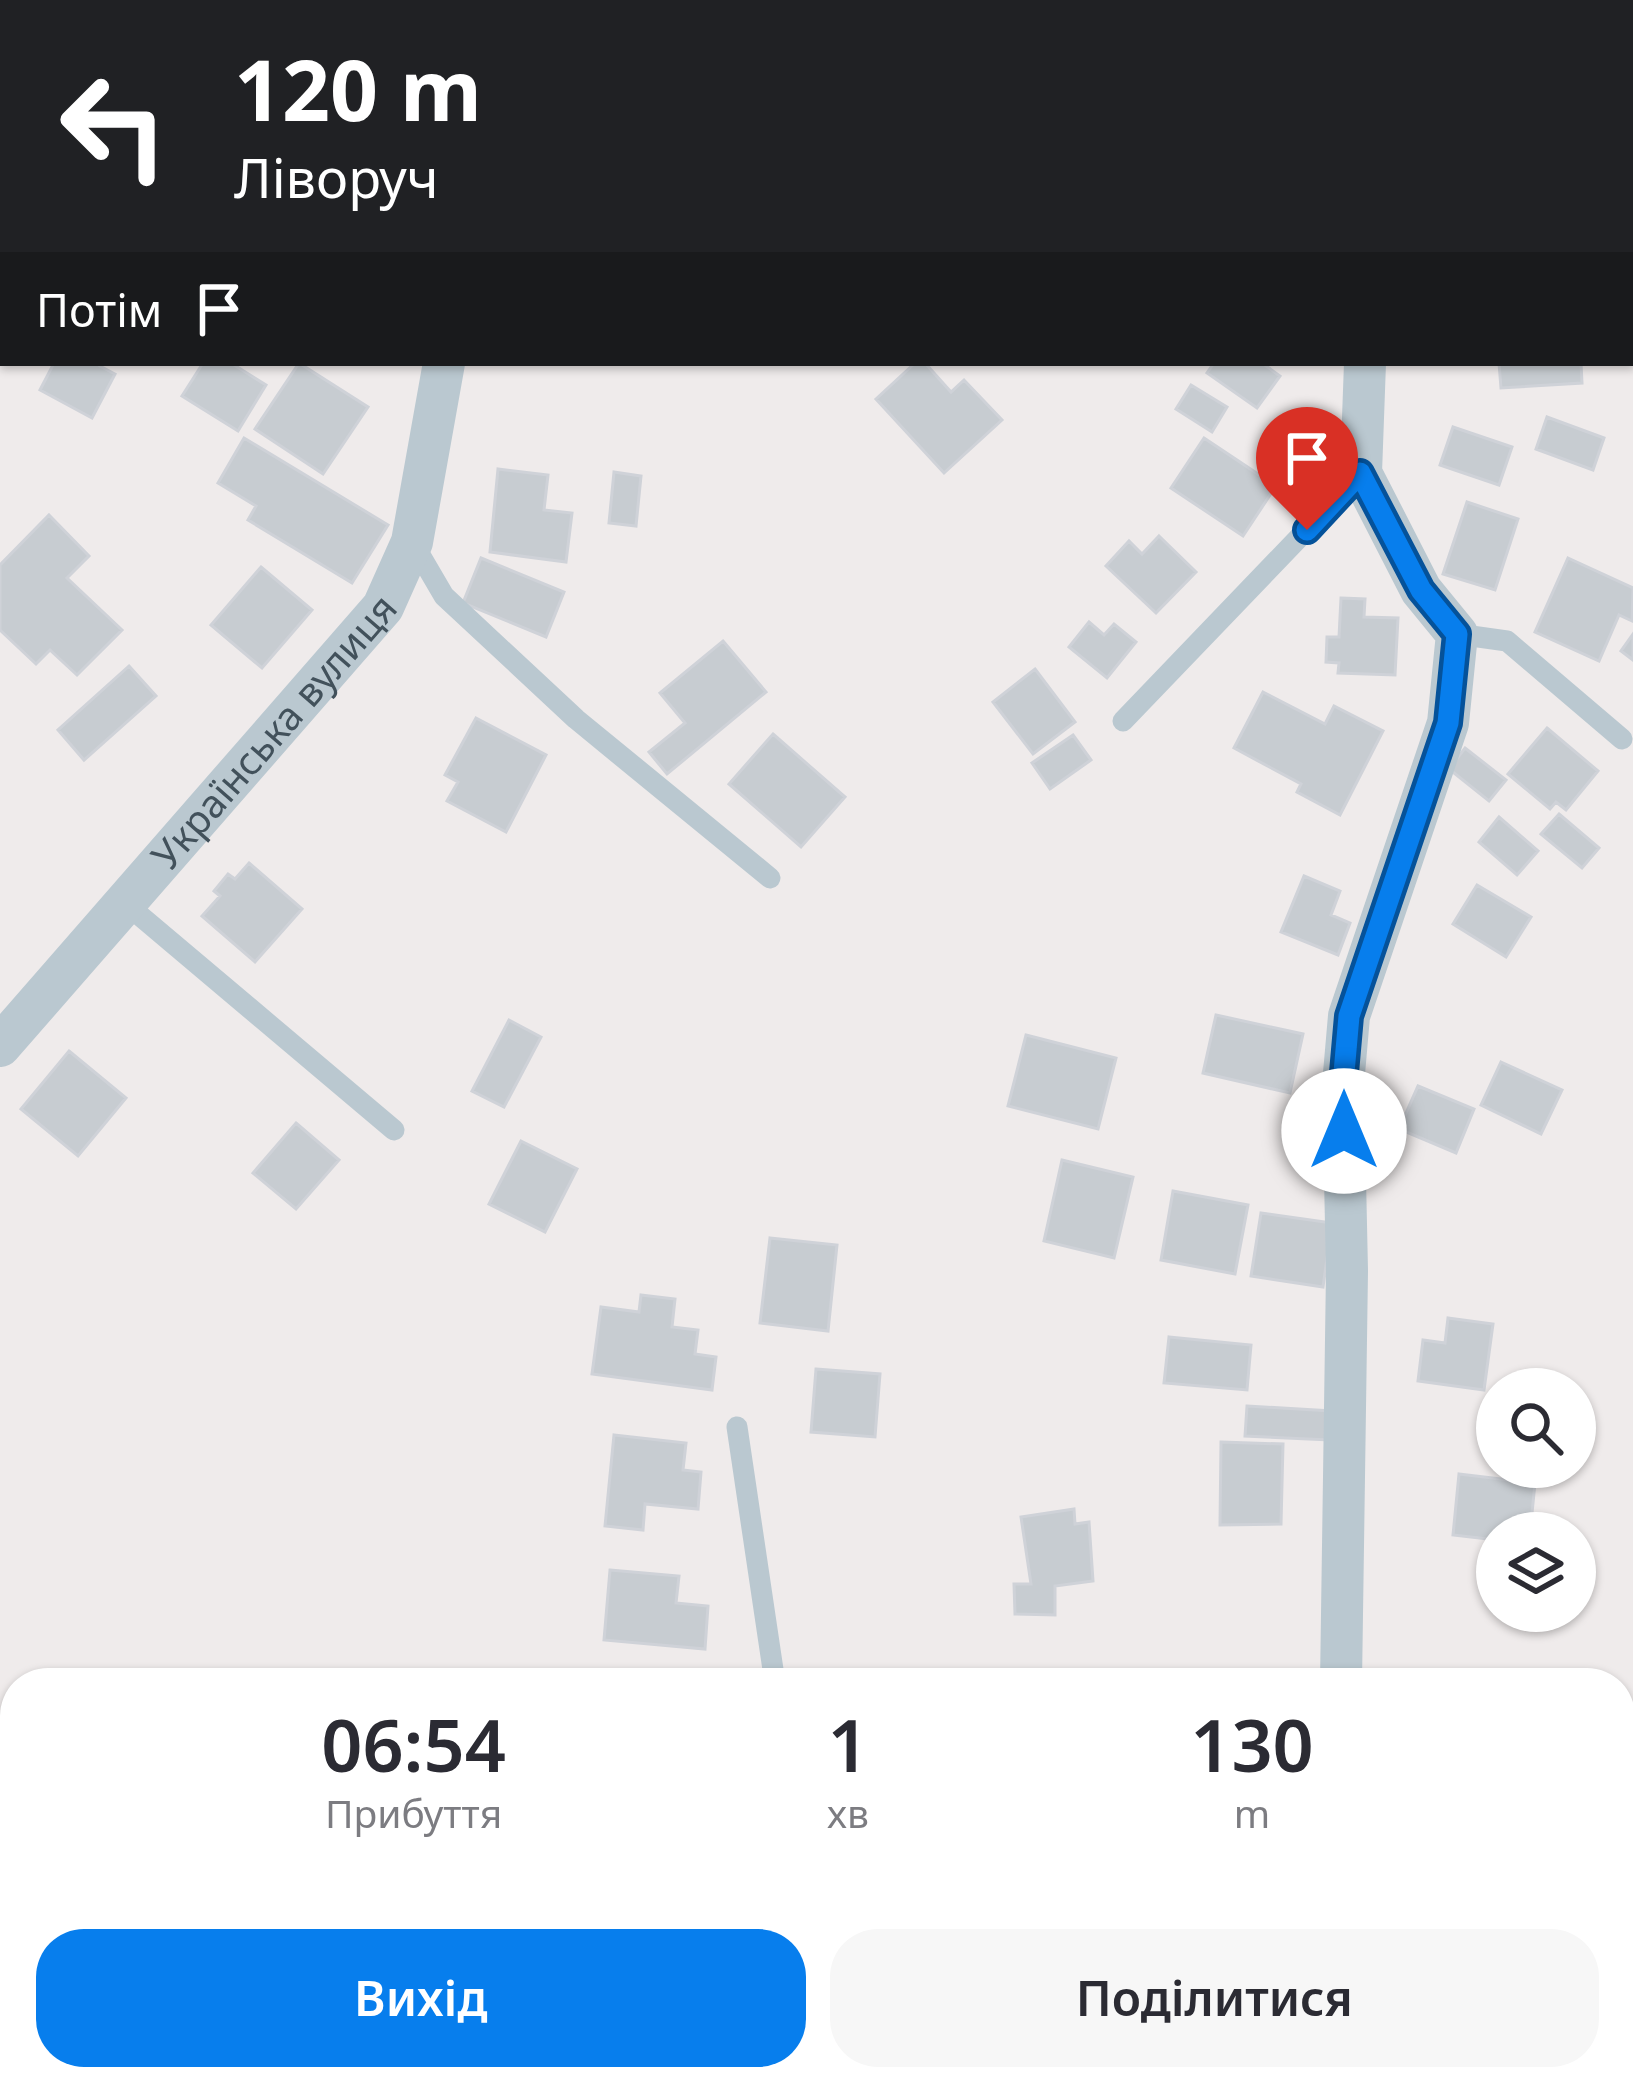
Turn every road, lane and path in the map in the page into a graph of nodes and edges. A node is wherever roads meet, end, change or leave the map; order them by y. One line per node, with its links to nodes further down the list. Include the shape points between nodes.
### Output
1 (444, 366): 4 (street, Українська вулиця)
2 (1364, 366): 3 (street)
3 (1360, 473): 5 (street, via 1421,590); 6 (lane)
4 (412, 542): 8 (lane, via 444,596 477,627); 9 (street, Українська вулиця, via 383,607)
5 (1457, 634): 7 (lane, via 1507,640); 14 (street, via 1448,723 1349,1016)
6 (1123, 721)
7 (1622, 739)
8 (770, 878)
9 (125, 903): 10 (street, Українська вулиця); 11 (lane)
10 (0, 1046)
11 (394, 1130)
12 (737, 1427): 13 (lane)
13 (773, 1668)
14 (1341, 1668)

